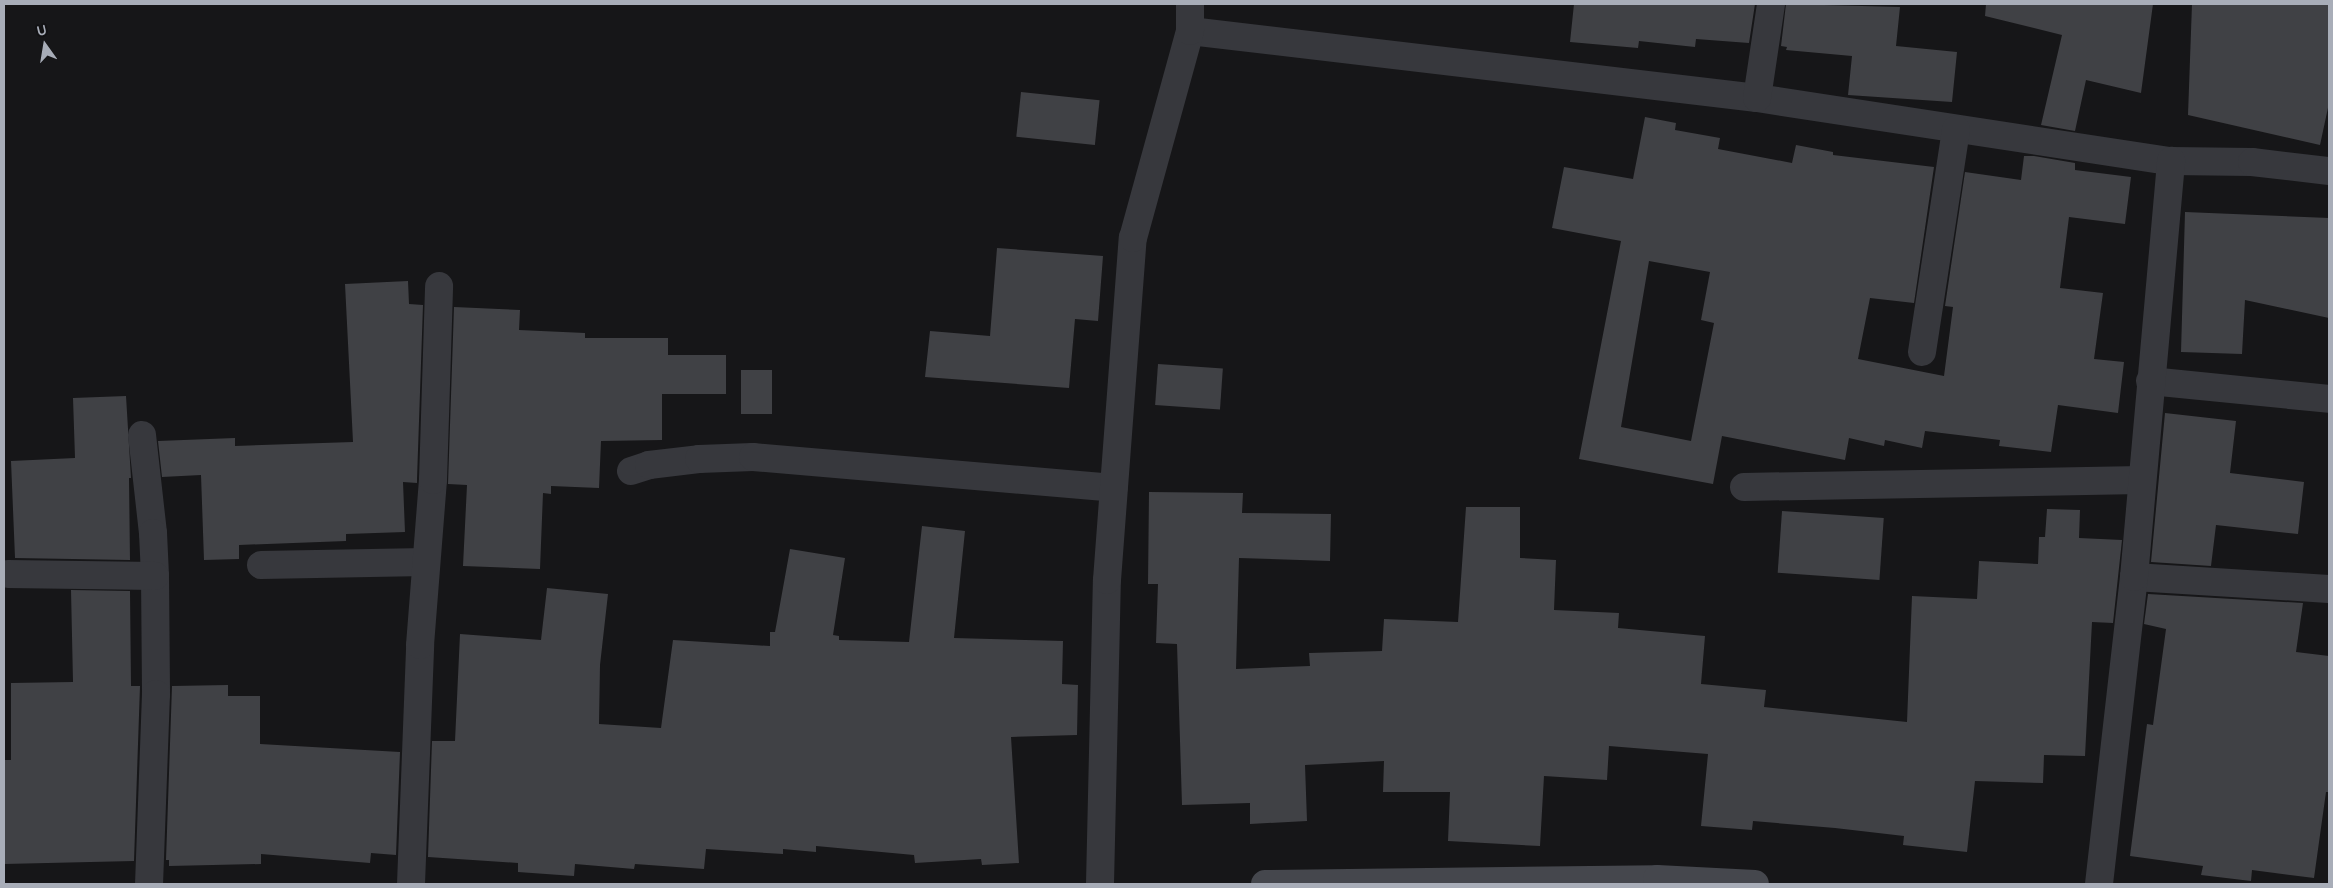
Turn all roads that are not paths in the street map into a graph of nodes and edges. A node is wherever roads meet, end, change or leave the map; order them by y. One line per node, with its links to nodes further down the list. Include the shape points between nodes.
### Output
1 (1190, 4): 3 (street)
2 (1771, 4): 4 (street)
3 (1190, 32): 4 (street); 16 (street, via 1133,238)
4 (1757, 98): 5 (street)
5 (1956, 130): 6 (street); 9 (street)
6 (2171, 161): 7 (street, via 2252,162); 10 (street)
7 (2329, 171)
8 (439, 286): 17 (street, via 433,480)
9 (1922, 352)
10 (2150, 381): 11 (street); 14 (street)
11 (2329, 399)
12 (142, 435): 20 (street, via 153,533)
13 (631, 471): 16 (street, via 649,465 699,459 753,457)
14 (2141, 480): 15 (street); 21 (street)
15 (1744, 487)
16 (1114, 488): 25 (street, via 1107,580)
17 (426, 562): 18 (street); 24 (street)
18 (261, 565)
19 (8, 574): 20 (street)
20 (154, 576): 23 (street, via 156,694)
21 (2134, 577): 22 (street); 28 (street)
22 (2329, 589)
23 (149, 884)
24 (412, 884)
25 (1100, 884)
26 (1265, 884): 27 (main road, via 1656,879)
27 (1755, 884)
28 (2099, 884)

